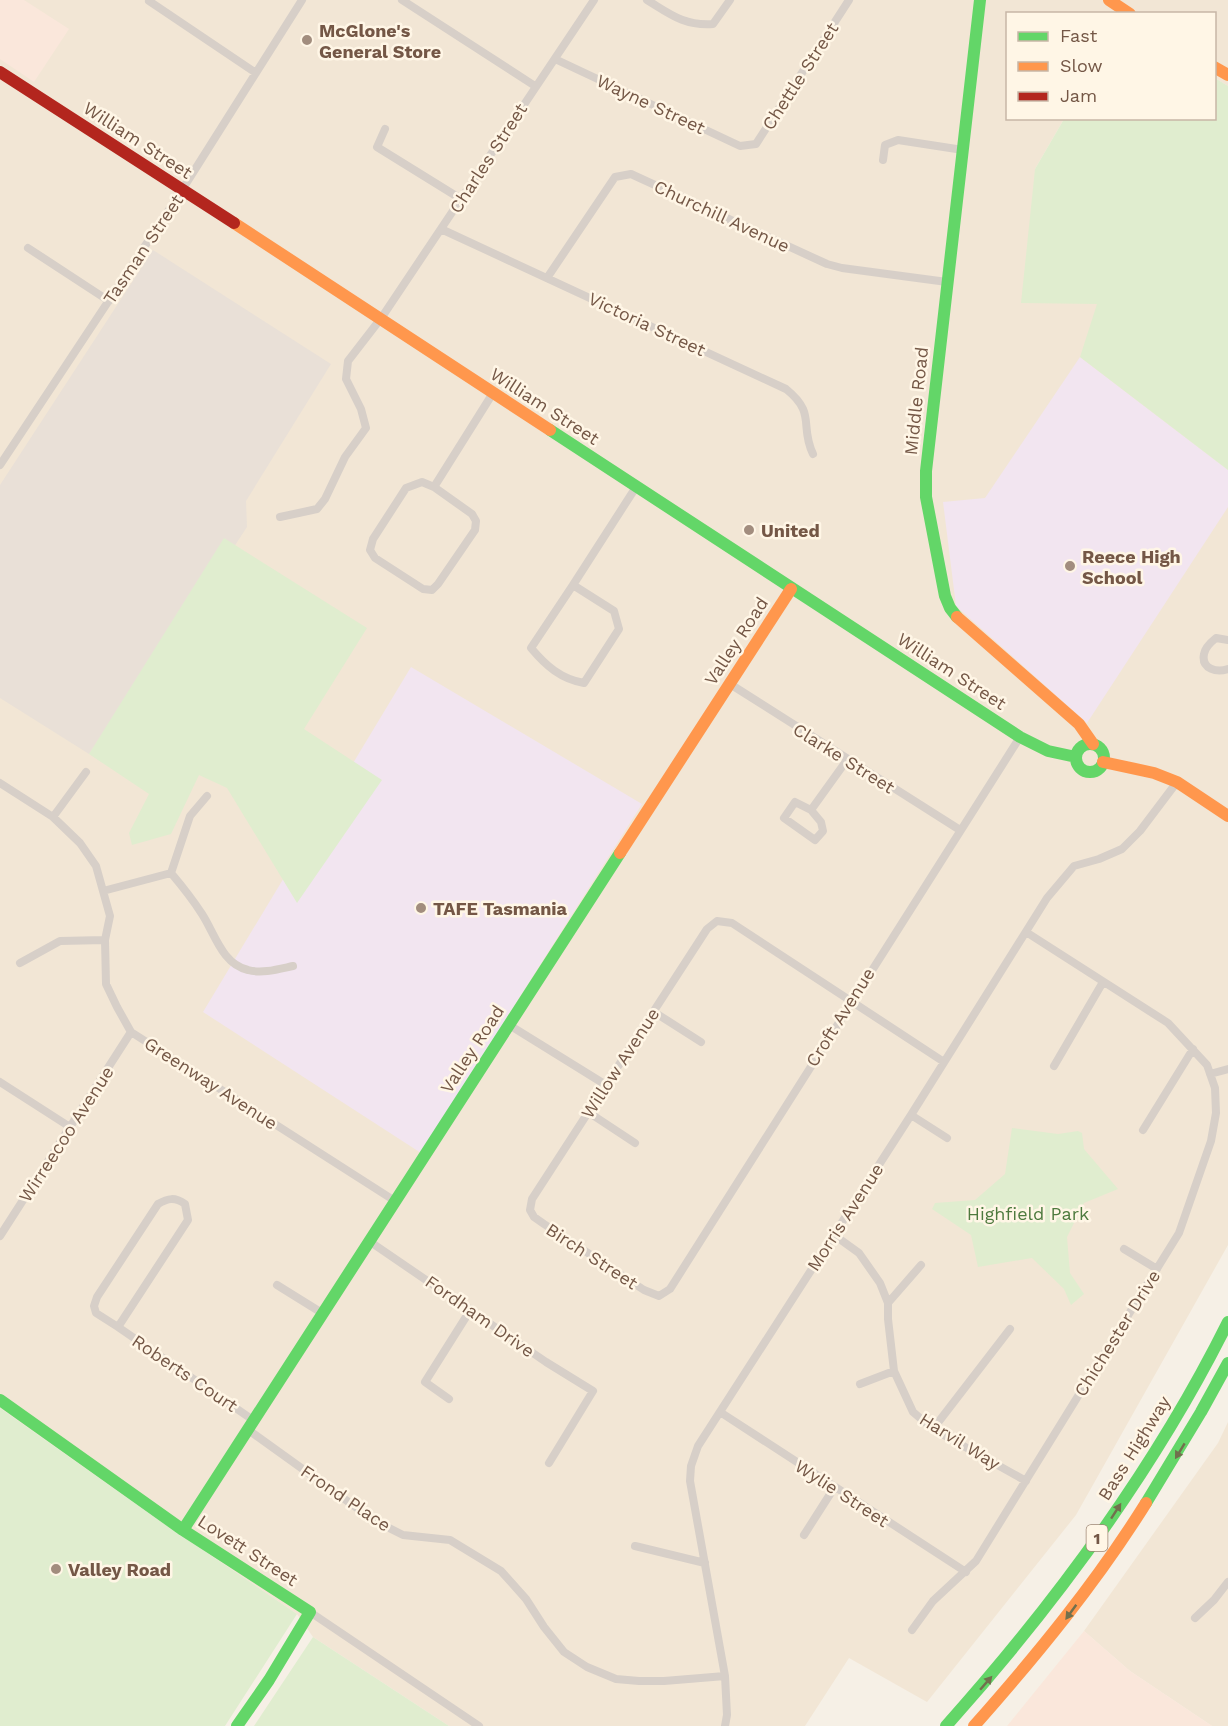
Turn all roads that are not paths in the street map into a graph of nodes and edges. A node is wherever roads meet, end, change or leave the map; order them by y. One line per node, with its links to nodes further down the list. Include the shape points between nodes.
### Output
1 (302, 0): 13 (street, Tasman Street)
2 (402, 0): 14 (street)
3 (593, 0): 11 (street, Charles Street)
4 (646, 0): 5 (street, via 695,25 712,24)
5 (730, 0)
6 (849, 0): 16 (street, Chettle Street, via 756,144)
7 (980, 0): 17 (main road, Middle Road)
8 (1109, 0): 10 (main road)
9 (149, 1): 13 (street)
10 (1127, 12)
11 (555, 59): 14 (street, Charles Street); 16 (street, Wayne Street, via 740,146)
12 (0, 72): 19 (main road, William Street)
13 (256, 73): 19 (street, Tasman Street)
14 (536, 86): 20 (street, Charles Street)
15 (385, 129): 20 (street, via 377,147)
16 (748, 146)
17 (963, 150): 18 (street, via 898,140 885,145); 24 (main road, Middle Road)
18 (883, 160)
19 (182, 190): 25 (street, Tasman Street); 26 (main road, William Street)
20 (461, 199): 21 (street, Charles Street)
21 (441, 229): 23 (street, Victoria Street); 26 (street, Charles Street)
22 (28, 248): 25 (street)
23 (547, 278): 24 (street, Churchill Avenue, via 615,177 631,174 826,264); 28 (street, Victoria Street, via 786,389 806,413 807,443)
24 (947, 282): 39 (main road, Middle Road, via 926,471 945,596 958,618 1079,724)
25 (109, 301): 29 (street, Tasman Street)
26 (382, 318): 27 (main road, William Street); 32 (street, Charles Street, via 348,361 346,379 366,428 316,509)
27 (493, 393): 30 (street); 31 (main road, William Street)
28 (813, 454)
29 (0, 465)
30 (434, 487): 30 (street, via 476,521 475,530 432,590 423,589 375,558 370,550 406,488 422,482)
31 (636, 487): 33 (street); 34 (main road, William Street)
32 (280, 517)
33 (573, 585): 33 (street, via 614,611 619,629 584,683 569,680 531,648)
34 (791, 589): 37 (main road, Valley Road); 38 (main road, William Street)
35 (1228, 640): 36 (street, via 1216,638 1204,655 1213,670)
36 (1228, 669)
37 (730, 684): 41 (street, Clarke Street); 60 (main road, Valley Road)
38 (1020, 736): 40 (main road, William Street, via 1048,751); 50 (street, Croft Avenue)
39 (1093, 744): 40 (main road, via 1083,746); 42 (main road, via 1101,749)
40 (1076, 757): 42 (main road, via 1078,765 1090,772 1098,770)
41 (847, 760): 47 (street); 50 (street, Clarke Street)
42 (1103, 762): 44 (main road)
43 (86, 772): 49 (street)
44 (1177, 782): 48 (main road); 53 (street, Morris Avenue, via 1122,849 1074,866 1047,898)
45 (0, 783): 49 (street, Greenway Avenue)
46 (207, 796): 51 (street, via 190,816)
47 (811, 810): 47 (street, via 824,831 815,840 784,818 795,802)
48 (1228, 816)
49 (53, 817): 52 (street, Greenway Avenue, via 80,843 96,866)
50 (960, 830): 58 (street, Croft Avenue)
51 (171, 873): 52 (street); 56 (street, via 236,966 263,972)
52 (103, 891): 54 (street, Greenway Avenue, via 110,916)
53 (1026, 932): 57 (street, Chichester Drive); 64 (street, Morris Avenue)
54 (105, 940): 55 (street, via 60,941); 61 (street, Greenway Avenue, via 106,984)
55 (20, 963)
56 (293, 966)
57 (1103, 982): 63 (street, Chichester Drive, via 1168,1023); 65 (street)
58 (850, 1002): 59 (street, Willow Avenue, via 732,923 717,921 707,928); 64 (street); 85 (street, Croft Avenue, via 670,1288)
59 (654, 1012): 62 (street); 69 (street, Willow Avenue)
60 (509, 1025): 69 (street); 76 (main road, Valley Road)
61 (131, 1032): 72 (street, Wirreecoo Avenue); 76 (street, Greenway Avenue)
62 (701, 1042)
63 (1193, 1049): 67 (street, Chichester Drive); 73 (street)
64 (944, 1062): 71 (street, Morris Avenue)
65 (1054, 1066)
66 (1228, 1068): 67 (street)
67 (1210, 1074): 83 (street, Chichester Drive, via 1216,1113 1211,1141 1179,1233)
68 (0, 1082): 72 (street)
69 (606, 1085): 70 (street, Willow Avenue)
70 (588, 1112): 75 (street); 77 (street, Willow Avenue, via 532,1198)
71 (911, 1115): 74 (street); 78 (street, Morris Avenue)
72 (70, 1127): 79 (street, Wirreecoo Avenue)
73 (1143, 1130)
74 (947, 1138)
75 (635, 1143)
76 (395, 1201): 80 (main road, Valley Road)
77 (530, 1210): 85 (street, Birch Street, via 554,1231)
78 (834, 1235): 86 (street, Harvil Way, via 859,1253 880,1283); 98 (street, Morris Avenue)
79 (0, 1236)
80 (369, 1241): 87 (street, Fordham Drive); 88 (main road, Valley Road)
81 (1124, 1249): 83 (street)
82 (921, 1265): 86 (street)
83 (1157, 1269): 103 (street, Chichester Drive)
84 (277, 1285): 88 (street)
85 (659, 1296)
86 (888, 1304): 94 (street, Harvil Way)
87 (471, 1309): 97 (street, via 425,1382); 102 (street, Fordham Drive, via 593,1391)
88 (322, 1313): 100 (main road, Valley Road)
89 (1227, 1325): 119 (main road, Bass Highway / 1, one-way to 89, via 1045,1610 1111,1519 1163,1438)
90 (118, 1327): 90 (street, Roberts Court, via 188,1220 185,1204 178,1199 167,1198 158,1204 97,1297 96,1312); 100 (street, Roberts Court)
91 (1010, 1329): 101 (street)
92 (1228, 1363): 99 (main road, 1)
93 (1228, 1370): 99 (main road)
94 (894, 1371): 95 (street); 101 (street, Harvil Way, via 913,1412)
95 (860, 1384)
96 (0, 1400): 105 (main road, Lovett Street)
97 (449, 1400)
98 (720, 1412): 104 (street, Wylie Street); 108 (street, Morris Avenue, via 698,1446 691,1466 690,1481)
99 (1200, 1416): 115 (main road, 1, one-way to 115, via 1117,1548)
100 (250, 1424): 105 (main road, Valley Road); 114 (street, Frond Place, via 375,1521 403,1535 450,1540 501,1571 564,1652 587,1667 616,1679 639,1681)
101 (933, 1429): 103 (street, Harvil Way)
102 (549, 1463)
103 (1026, 1481): 109 (street, Chichester Drive)
104 (834, 1488): 106 (street); 109 (street, Wylie Street)
105 (183, 1530): 111 (main road, Lovett Street)
106 (804, 1535)
107 (635, 1546): 108 (street)
108 (705, 1563): 114 (street, Morris Avenue)
109 (966, 1572): 113 (street, Chichester Drive, via 933,1602)
110 (1228, 1582): 112 (street)
111 (310, 1612): 116 (main road); 117 (street, Lovett Street)
112 (1195, 1618)
113 (912, 1630)
114 (725, 1676): 118 (street, Morris Avenue)
115 (1006, 1691): 120 (main road, 1); 121 (main road)
116 (237, 1726)
117 (479, 1726)
118 (725, 1726)
119 (946, 1726)
120 (974, 1726)
121 (981, 1726)

